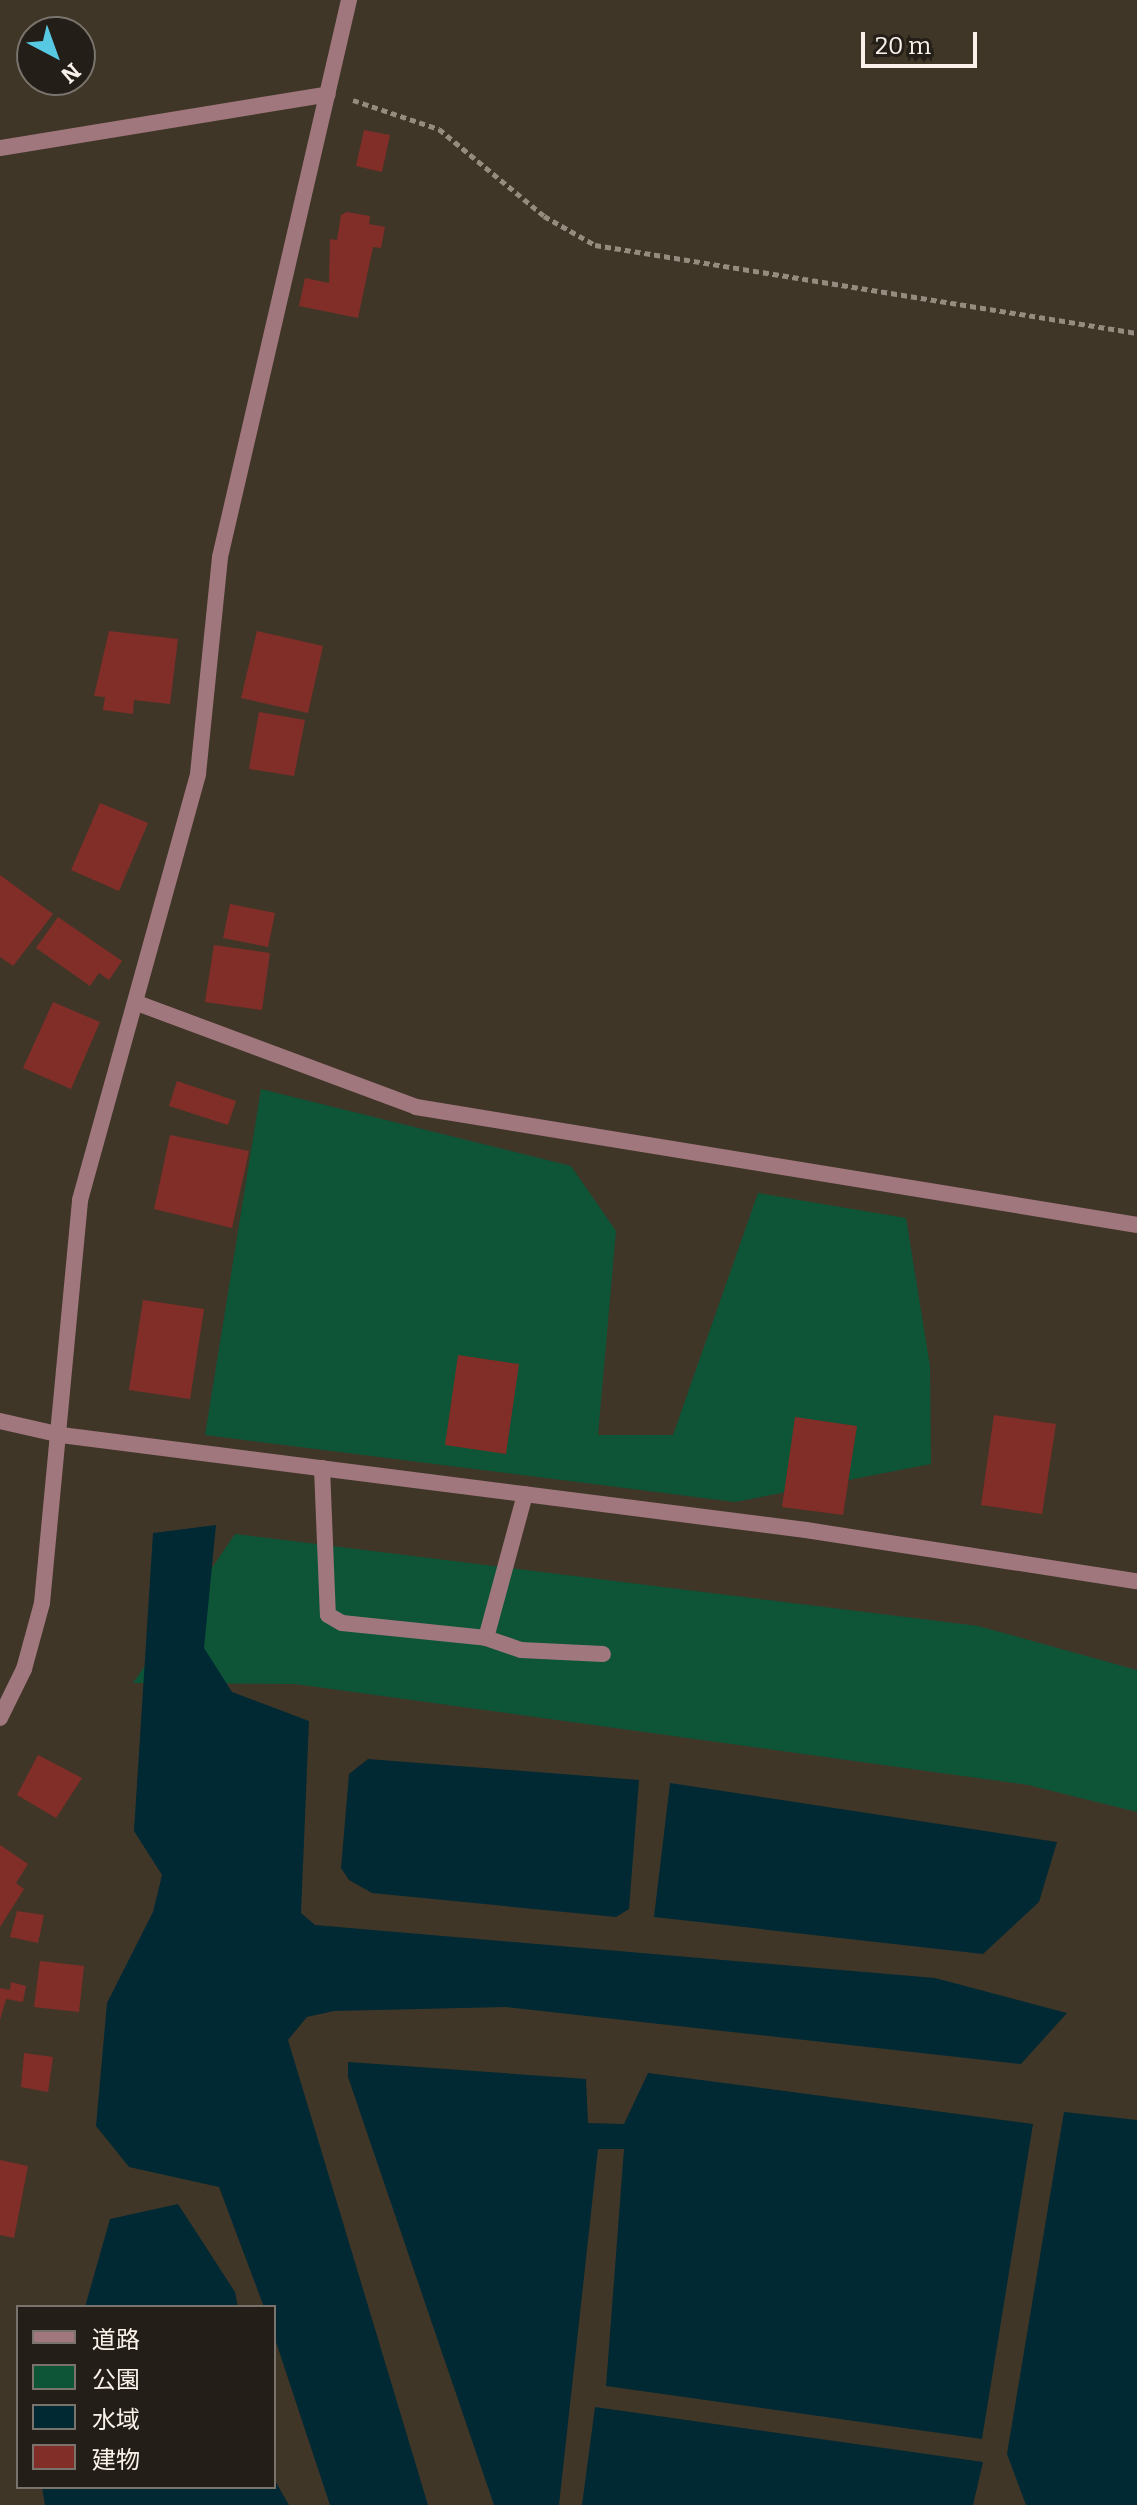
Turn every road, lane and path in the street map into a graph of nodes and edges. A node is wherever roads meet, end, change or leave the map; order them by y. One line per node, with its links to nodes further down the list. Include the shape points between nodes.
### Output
1 (349, 0): 2 (street)
2 (328, 94): 3 (street); 4 (path, via 439,129 544,216 595,245); 5 (street, via 220,557 198,774)
3 (0, 148)
4 (1137, 333)
5 (137, 1003): 6 (street, via 416,1107); 8 (street, via 80,1200 66,1313)
6 (1137, 1225)
7 (0, 1421): 8 (street)
8 (61, 1435): 9 (street); 14 (street, via 42,1603 24,1669)
9 (322, 1468): 10 (street); 12 (street, via 328,1615 342,1623)
10 (525, 1494): 11 (street); 12 (street)
11 (1137, 1581)
12 (486, 1638): 13 (street, via 521,1650)
13 (603, 1654)
14 (0, 1718)

